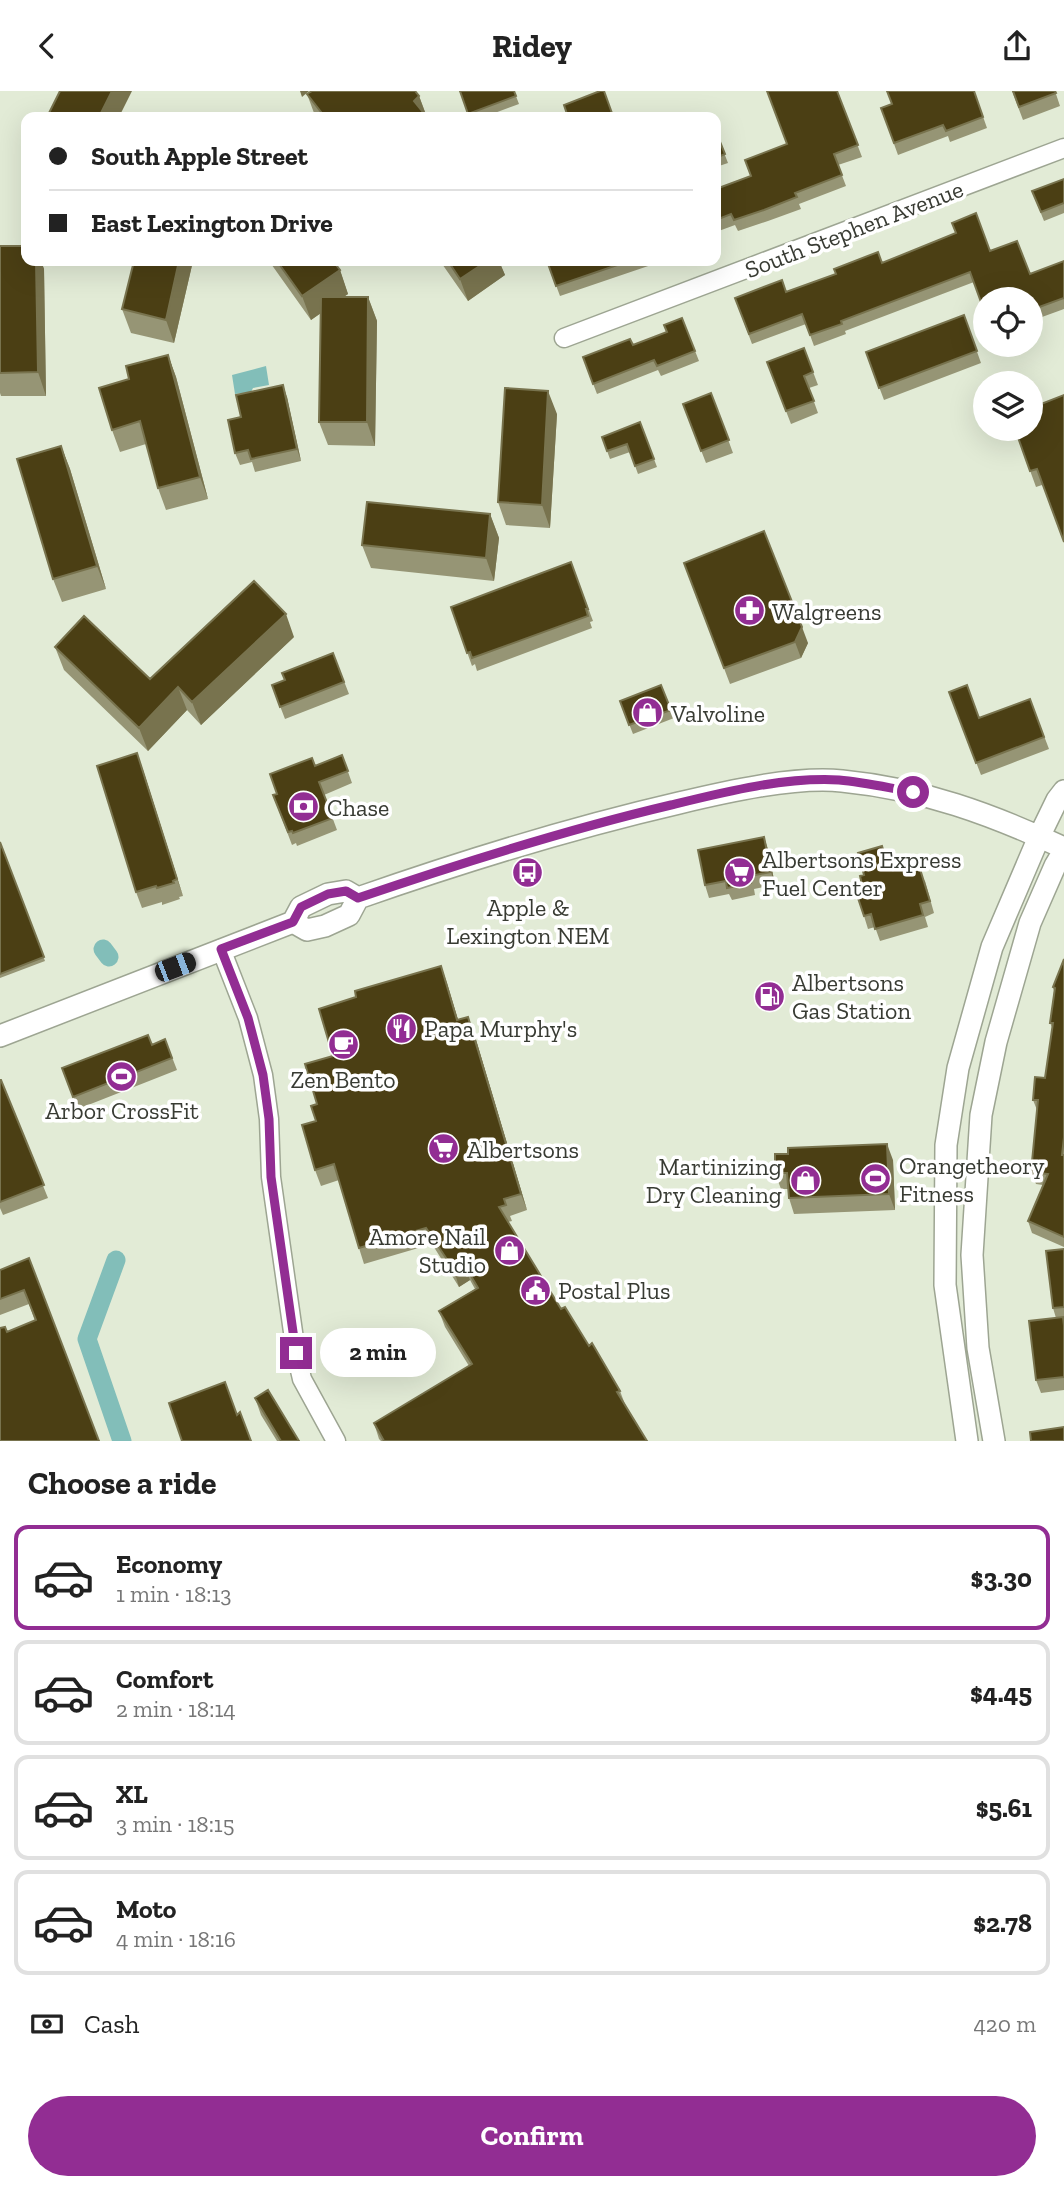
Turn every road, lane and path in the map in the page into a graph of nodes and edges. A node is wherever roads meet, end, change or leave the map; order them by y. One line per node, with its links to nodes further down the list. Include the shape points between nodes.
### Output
1 (1064, 148): 2 (street, South Stephen Avenue)
2 (564, 338)
3 (1064, 791): 4 (main road)
4 (1040, 837): 5 (main road); 6 (main road, via 988,814 913,792 840,780 767,786 641,812 358,898 346,891 328,894 301,907 293,922); 9 (main road, via 992,947 958,1068 946,1146 945,1285)
5 (1064, 850): 10 (main road, via 1030,923 996,1042 981,1115 972,1255 978,1348)
6 (221, 949): 7 (main road); 8 (street, via 248,1018 263,1075 271,1177 302,1379)
7 (0, 1036)
8 (336, 1441)
9 (967, 1441)
10 (994, 1441)

